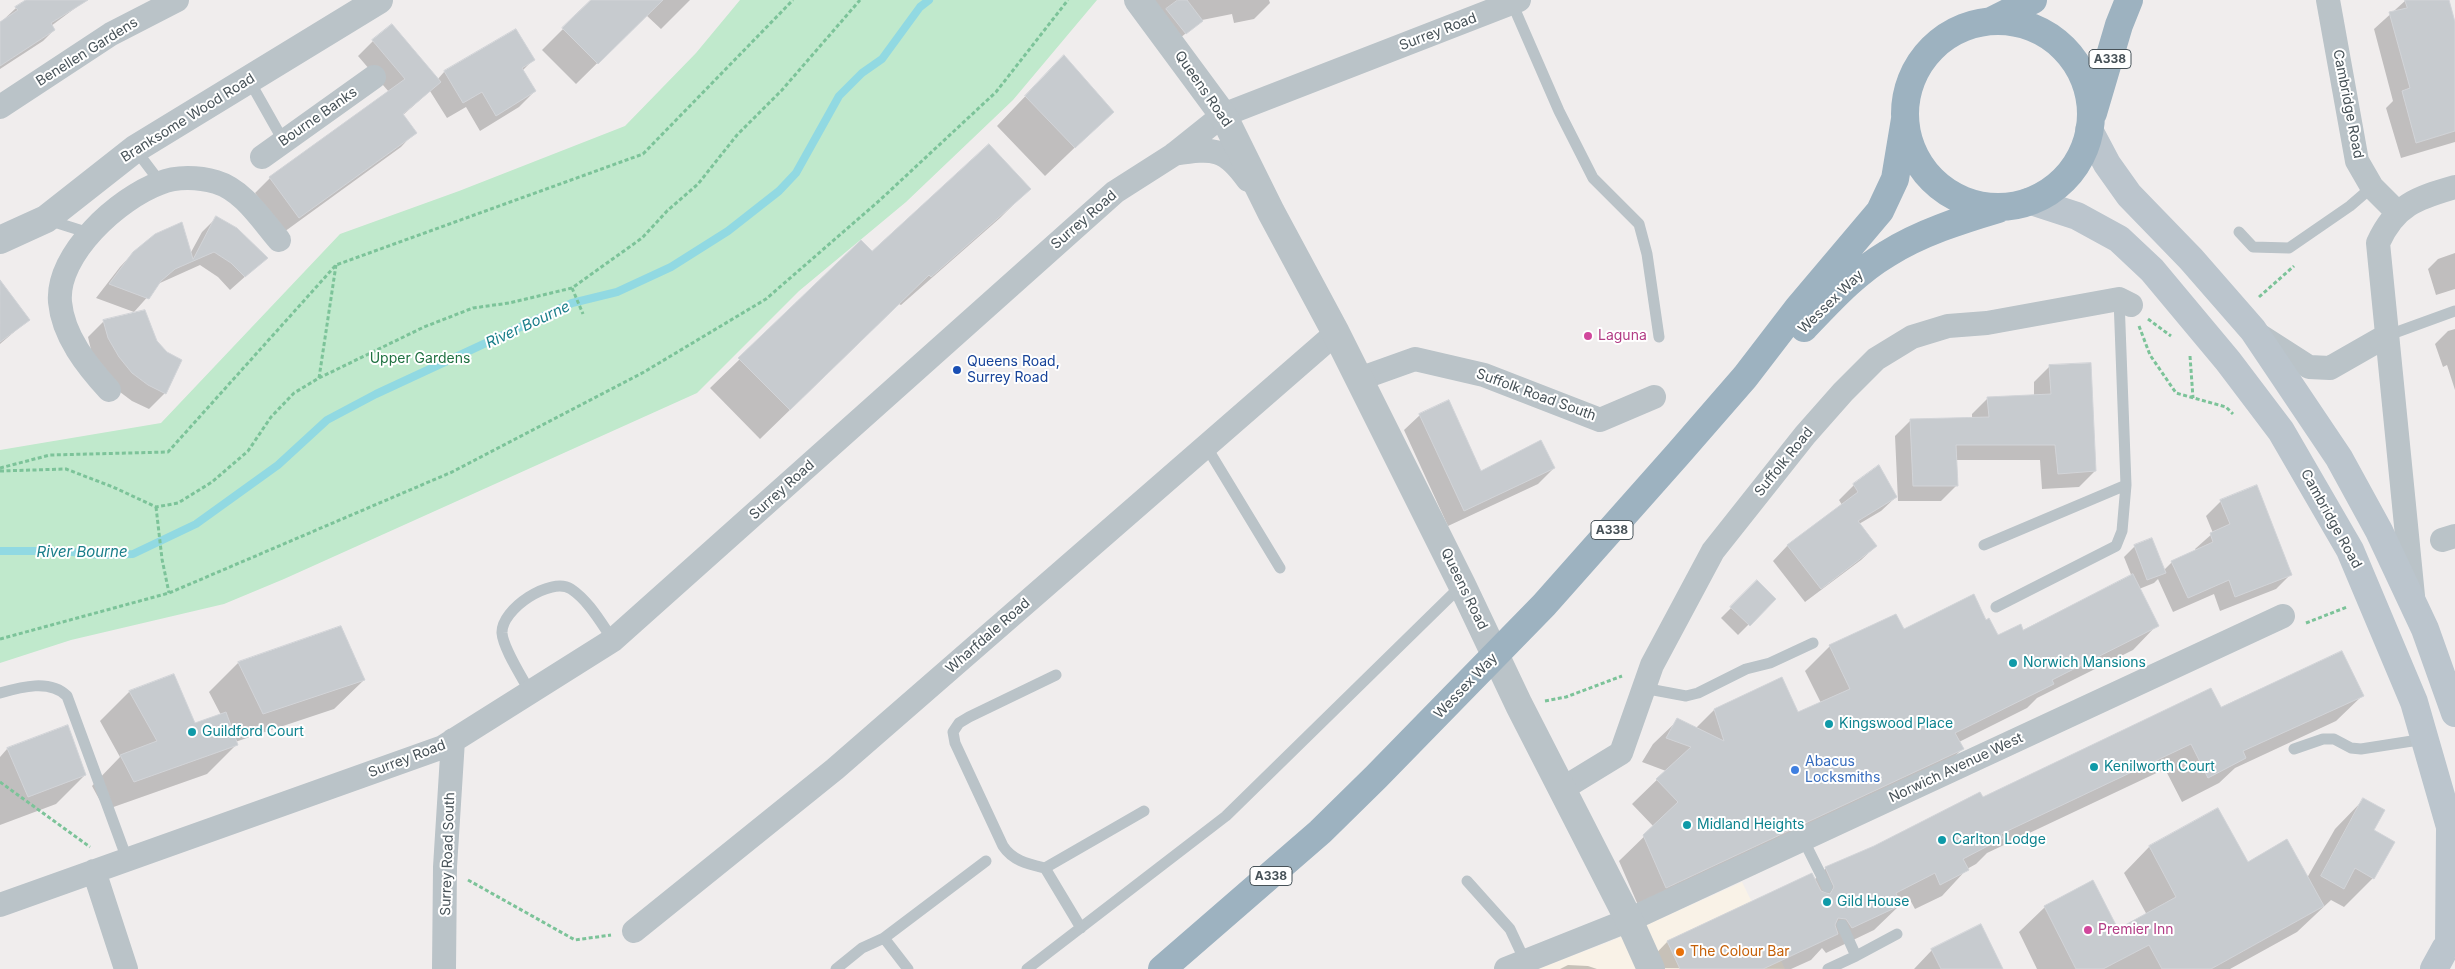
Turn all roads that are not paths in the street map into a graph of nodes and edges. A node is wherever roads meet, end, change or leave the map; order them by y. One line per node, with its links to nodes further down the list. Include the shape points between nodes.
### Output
1 (176, 0): 11 (street, Benellen Gardens, via 111,34)
2 (379, 0): 10 (street, Branksome Wood Road)
3 (1138, 0): 12 (street, Queens Road)
4 (2033, 0): 8 (highway)
5 (2129, 0): 14 (highway, A338, via 2118,25)
6 (2328, 0): 20 (street, Cambridge Road, via 2357,161)
7 (1516, 1): 12 (street, Surrey Road); 35 (lane, via 1559,111 1593,178 1639,224 1647,254)
8 (1989, 22): 13 (highway, Wessex Way, via 1956,32 1928,54 1910,84); 14 (highway, via 2012,22 2029,27 2044,33 2062,47 2086,85)
9 (374, 78): 15 (street, Bourne Banks)
10 (249, 80): 15 (lane); 16 (street, Branksome Wood Road)
11 (0, 107)
12 (1224, 115): 17 (street, Surrey Road); 23 (street, Queens Road)
13 (1905, 119): 22 (highway, via 1916,158 1937,184 1967,202 1994,207); 36 (highway, Wessex Way, via 1895,179 1880,211)
14 (2090, 124): 22 (highway, Wessex Way, via 2084,148 2063,180 2048,192); 32 (main road, via 2107,164 2129,195)
15 (284, 142): 18 (street, Bourne Banks)
16 (135, 149): 19 (lane); 25 (street, Branksome Wood Road)
17 (1173, 155): 23 (street, Queens Road, via 1203,150 1226,154); 48 (street, Surrey Road, via 1115,192)
18 (262, 156)
19 (160, 182): 27 (street, via 136,195); 29 (street, via 200,179 229,187 242,196)
20 (2372, 187): 24 (street, Cambridge Road); 26 (lane, via 2289,248 2253,247)
21 (2455, 187): 24 (street, via 2411,203)
22 (2019, 204): 36 (highway, Wessex Way, via 1944,228 1887,254 1850,281 1789,344); 55 (main road, Cambridge Road, via 2077,216 2119,239 2152,270 2228,361 2281,431 2350,550 2414,702)
23 (1271, 212): 33 (street, Queens Road)
24 (2398, 212): 34 (street, via 2386,225 2378,243)
25 (46, 219): 27 (lane); 28 (street, Branksome Wood Road)
26 (2239, 232)
27 (89, 233): 38 (street, via 63,282 60,301 72,338 88,367)
28 (0, 240)
29 (279, 240)
30 (2125, 302): 41 (lane); 51 (street, Suffolk Road, via 1948,326 1912,337 1876,359 1805,435 1713,551)
31 (2455, 311): 34 (lane)
32 (2253, 330): 34 (street, via 2309,367 2330,368); 46 (main road, via 2339,458 2379,531)
33 (1336, 332): 37 (street, Queens Road); 40 (street, Wharfdale Road)
34 (2386, 336): 46 (street)
35 (1659, 337)
36 (1745, 377): 81 (highway, Wessex Way / A338, via 1544,605 1376,778 1313,838)
37 (1359, 379): 39 (street, Suffolk Road South, via 1415,359 1484,375 1600,420); 44 (street, Queens Road)
38 (109, 390)
39 (1654, 397)
40 (1206, 446): 43 (lane); 70 (street, Wharfdale Road, via 835,769)
41 (2126, 485): 42 (lane); 45 (lane, via 2125,511 2116,546)
42 (1984, 545)
43 (1280, 568)
44 (1462, 585): 58 (street, Queens Road); 69 (lane, via 1226,816)
45 (1996, 606)
46 (2414, 606): 54 (main road, via 2429,638)
47 (2283, 616): 60 (street, Norwich Avenue West)
48 (613, 640): 52 (street, Surrey Road); 52 (lane, via 590,608 571,589 563,586 542,590 524,601 511,610 502,623 502,635)
49 (1813, 643): 51 (lane, via 1770,663 1746,669 1698,693 1686,696)
50 (1056, 675): 63 (lane, via 969,717 953,732 955,743 1008,854 1019,861)
51 (1643, 688): 58 (street, Suffolk Road, via 1621,753)
52 (530, 692): 56 (street, Surrey Road)
53 (0, 693): 62 (lane, via 45,686 60,690 66,696)
54 (2455, 713)
55 (2425, 739): 57 (lane, via 2362,750 2334,739 2324,739); 73 (main road, Cambridge Road, via 2450,827)
56 (453, 740): 62 (street, Surrey Road, via 443,747); 77 (street, Surrey Road South, via 445,867)
57 (2294, 749)
58 (1562, 789): 67 (street, Queens Road)
59 (1144, 811): 63 (lane)
60 (1803, 839): 65 (lane); 67 (street, Norwich Avenue West)
61 (986, 860): 72 (lane)
62 (111, 864): 66 (street, Surrey Road); 76 (street)
63 (1044, 868): 69 (lane)
64 (1467, 881): 75 (lane, via 1510,930)
65 (1827, 887)
66 (0, 905)
67 (1629, 920): 75 (street, Norwich Avenue West); 82 (street, Queens Road)
68 (1842, 925): 74 (lane)
69 (1081, 928): 80 (lane)
70 (634, 931)
71 (1897, 934): 74 (lane)
72 (884, 938): 78 (lane, via 862,948); 79 (lane)
73 (2452, 942): 84 (main road)
74 (1856, 956): 83 (lane)
75 (1515, 965)
76 (126, 969)
77 (444, 969)
78 (836, 969)
79 (908, 969)
80 (1027, 969)
81 (1162, 969)
82 (1651, 969)
83 (1828, 969)
84 (2434, 969)

